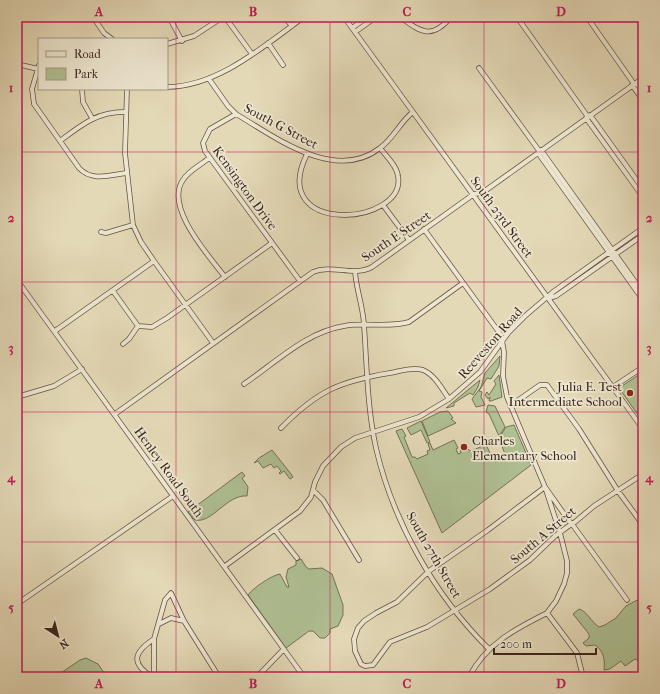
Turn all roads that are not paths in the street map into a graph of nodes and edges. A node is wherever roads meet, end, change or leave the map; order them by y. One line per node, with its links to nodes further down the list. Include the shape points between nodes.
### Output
1 (93, 17): 15 (street)
2 (169, 17): 16 (street)
3 (224, 17): 16 (street); 19 (street)
4 (284, 17): 13 (street)
5 (304, 17): 13 (street)
6 (344, 17): 14 (street, South 23rd Street)
7 (368, 17): 14 (street)
8 (376, 17): 14 (street)
9 (400, 17): 10 (street, via 413,28 427,31 439,27)
10 (451, 17)
11 (517, 17): 35 (street)
12 (586, 17): 26 (street)
13 (292, 26): 17 (street)
14 (353, 30): 33 (street, South 23rd Street)
15 (111, 38)
16 (182, 41): 18 (street)
17 (268, 43): 19 (street); 21 (street)
18 (168, 44)
19 (252, 54): 25 (street)
20 (17, 64): 22 (street)
21 (283, 65)
22 (38, 67): 37 (street, via 32,100)
23 (479, 68): 39 (street)
24 (643, 78): 26 (street, South E Street)
25 (209, 79): 27 (street, via 180,87); 34 (street, South G Street)
26 (634, 84): 30 (street); 31 (street); 35 (street, South E Street)
27 (168, 87)
28 (82, 90): 36 (street, via 83,102)
29 (127, 90): 32 (street)
30 (643, 92)
31 (643, 100)
32 (126, 112): 36 (street); 42 (street, via 124,142)
33 (413, 112): 38 (street, South G Street); 44 (street, South 23rd Street)
34 (236, 114): 40 (street, South G Street); 41 (street, Kensington Drive, via 213,127 206,135 203,143)
35 (588, 117): 39 (street, South E Street); 43 (street); 45 (street)
36 (92, 118): 37 (street)
37 (60, 141): 42 (street, via 89,176)
38 (380, 148): 40 (street, South G Street, via 359,158 346,160 326,159); 46 (street, via 395,167 399,177 396,192)
39 (540, 152): 44 (street, South E Street, via 482,192); 54 (street)
40 (307, 154): 46 (street, via 300,172 299,185 306,201 316,209 347,215 370,211)
41 (209, 158): 53 (street, Kensington Drive); 57 (street, via 184,178 178,196 185,222)
42 (127, 173): 47 (street)
43 (643, 189)
44 (474, 194): 49 (street, South E Street); 63 (street, South 23rd Street)
45 (643, 197)
46 (384, 205): 52 (street)
47 (133, 225): 50 (street, via 106,233); 55 (street)
48 (643, 228): 54 (street, Reeveston Road)
49 (424, 230): 52 (street, South E Street); 60 (street)
50 (101, 232)
51 (643, 234): 54 (street, Reeveston Road)
52 (409, 240): 56 (street, South E Street, via 371,268)
53 (272, 243): 57 (street); 59 (street, Kensington Drive)
54 (612, 253): 62 (street); 63 (street, Reeveston Road, via 553,292); 64 (street)
55 (154, 261): 61 (street); 65 (street)
56 (355, 271): 59 (street, South E Street, via 324,269 313,272); 66 (street, South 27th Street)
57 (225, 277): 65 (street)
58 (17, 280): 68 (street, Henley Road South)
59 (300, 281): 70 (street, South E Street)
60 (463, 283): 66 (street, via 409,322); 69 (street)
61 (113, 290): 67 (street); 68 (street)
62 (643, 293)
63 (548, 298): 69 (street, Reeveston Road, via 525,316); 76 (street, South 23rd Street)
64 (643, 300)
65 (186, 305): 67 (street, via 158,325); 70 (street)
66 (364, 324): 74 (street, South 27th Street); 75 (street, via 342,326 314,336)
67 (138, 326): 71 (street)
68 (55, 332): 73 (street, Henley Road South)
69 (503, 342): 78 (street, Reeveston Road, via 480,372); 79 (street, via 503,376)
70 (213, 343): 80 (street, South E Street)
71 (123, 344)
72 (643, 367): 76 (street)
73 (82, 369): 77 (street, via 54,386); 80 (street, Henley Road South)
74 (366, 377): 78 (street, via 413,369 424,370 434,377); 81 (street, via 349,381 322,393); 83 (street, South 27th Street)
75 (244, 384)
76 (613, 387): 82 (street, South 23rd Street)
77 (17, 397)
78 (449, 399): 83 (street, Reeveston Road, via 419,417)
79 (510, 406): 85 (street); 87 (street, via 540,385 549,387)
80 (114, 414): 88 (street, Henley Road South)
81 (281, 428)
82 (643, 429)
83 (374, 432): 86 (street, Reeveston Road, via 355,438 332,455 323,466); 96 (street, South 27th Street, via 383,472 396,507)
84 (643, 474): 87 (street, South A Street)
85 (544, 486): 89 (street); 92 (street); 96 (street, via 488,531)
86 (313, 490): 91 (street, Reeveston Road, via 312,497 300,511); 94 (street, via 323,500)
87 (618, 491): 89 (street, South A Street); 90 (street)
88 (173, 496): 95 (street, Henley Road South); 98 (street)
89 (572, 524): 92 (street, South A Street); 97 (street)
90 (643, 525)
91 (276, 530): 93 (street); 95 (street, Reeveston Road)
92 (560, 533): 99 (street, South A Street, via 514,572); 100 (street, via 567,573 560,593)
93 (297, 558)
94 (359, 560)
95 (225, 566): 104 (street, Henley Road South)
96 (429, 571): 99 (street, South 27th Street); 99 (street, South A Street, via 397,602 369,616 361,624 354,639 359,662 365,666 373,665 390,642 427,627)
97 (627, 600)
98 (17, 604)
99 (456, 611): 105 (street, South 27th Street)
100 (547, 613): 105 (street, via 514,630); 111 (street, via 576,653)
101 (184, 621): 102 (street, via 171,618); 102 (street, via 172,594 165,600); 107 (street)
102 (159, 624): 103 (street)
103 (154, 639): 106 (street); 106 (street, via 141,649 137,657 137,663)
104 (284, 649): 108 (street); 109 (street, Henley Road South)
105 (489, 649): 110 (street)
106 (153, 677)
107 (219, 677)
108 (257, 677)
109 (304, 677)
110 (469, 677)
111 (583, 677)

